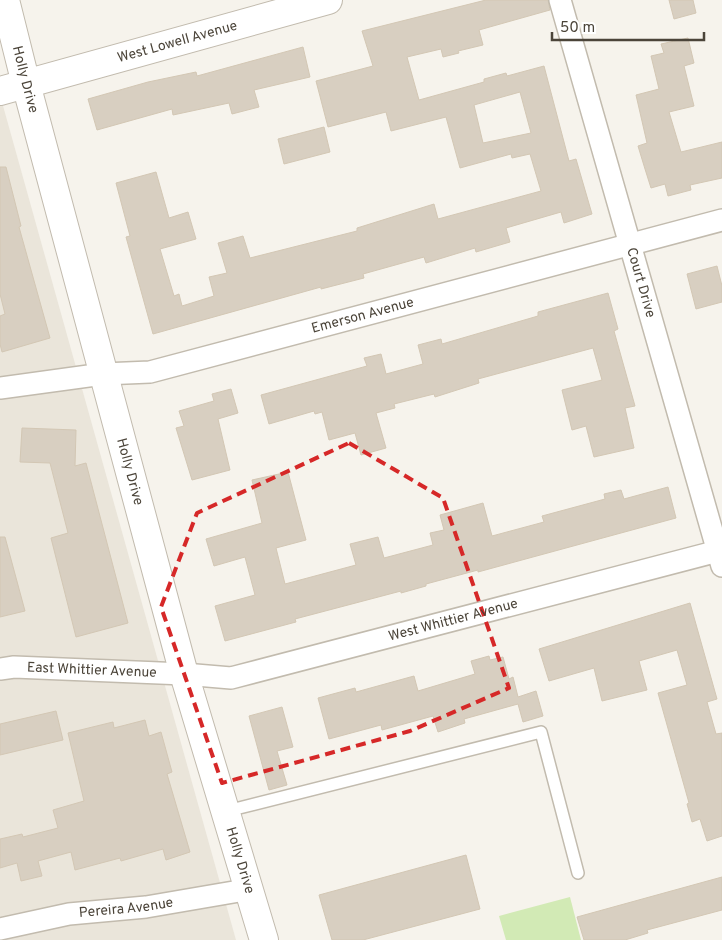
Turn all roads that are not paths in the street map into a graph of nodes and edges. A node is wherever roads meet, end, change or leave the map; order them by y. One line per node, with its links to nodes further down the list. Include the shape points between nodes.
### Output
1 (5, 0): 5 (street, Holly Drive)
2 (328, 0): 4 (street, West Lowell Avenue)
3 (560, 0): 7 (street, Court Drive)
4 (297, 4): 5 (street, West Lowell Avenue)
5 (13, 87): 8 (street, Holly Drive)
6 (722, 220): 7 (street, Emerson Avenue)
7 (629, 245): 8 (street, Emerson Avenue, via 150,372); 10 (street, Court Drive)
8 (103, 374): 9 (street, Emerson Avenue); 12 (street, Holly Drive)
9 (0, 388)
10 (721, 556): 12 (street, West Whittier Avenue, via 231,678)
11 (0, 669): 12 (street, East Whittier Avenue)
12 (184, 674): 13 (street, Holly Drive)
13 (227, 811): 14 (lane, via 540,732); 15 (street, Holly Drive)
14 (578, 873)
15 (251, 889): 16 (street, Pereira Avenue, via 146,907 69,914); 17 (street, Holly Drive)
16 (0, 929)
17 (264, 940)

